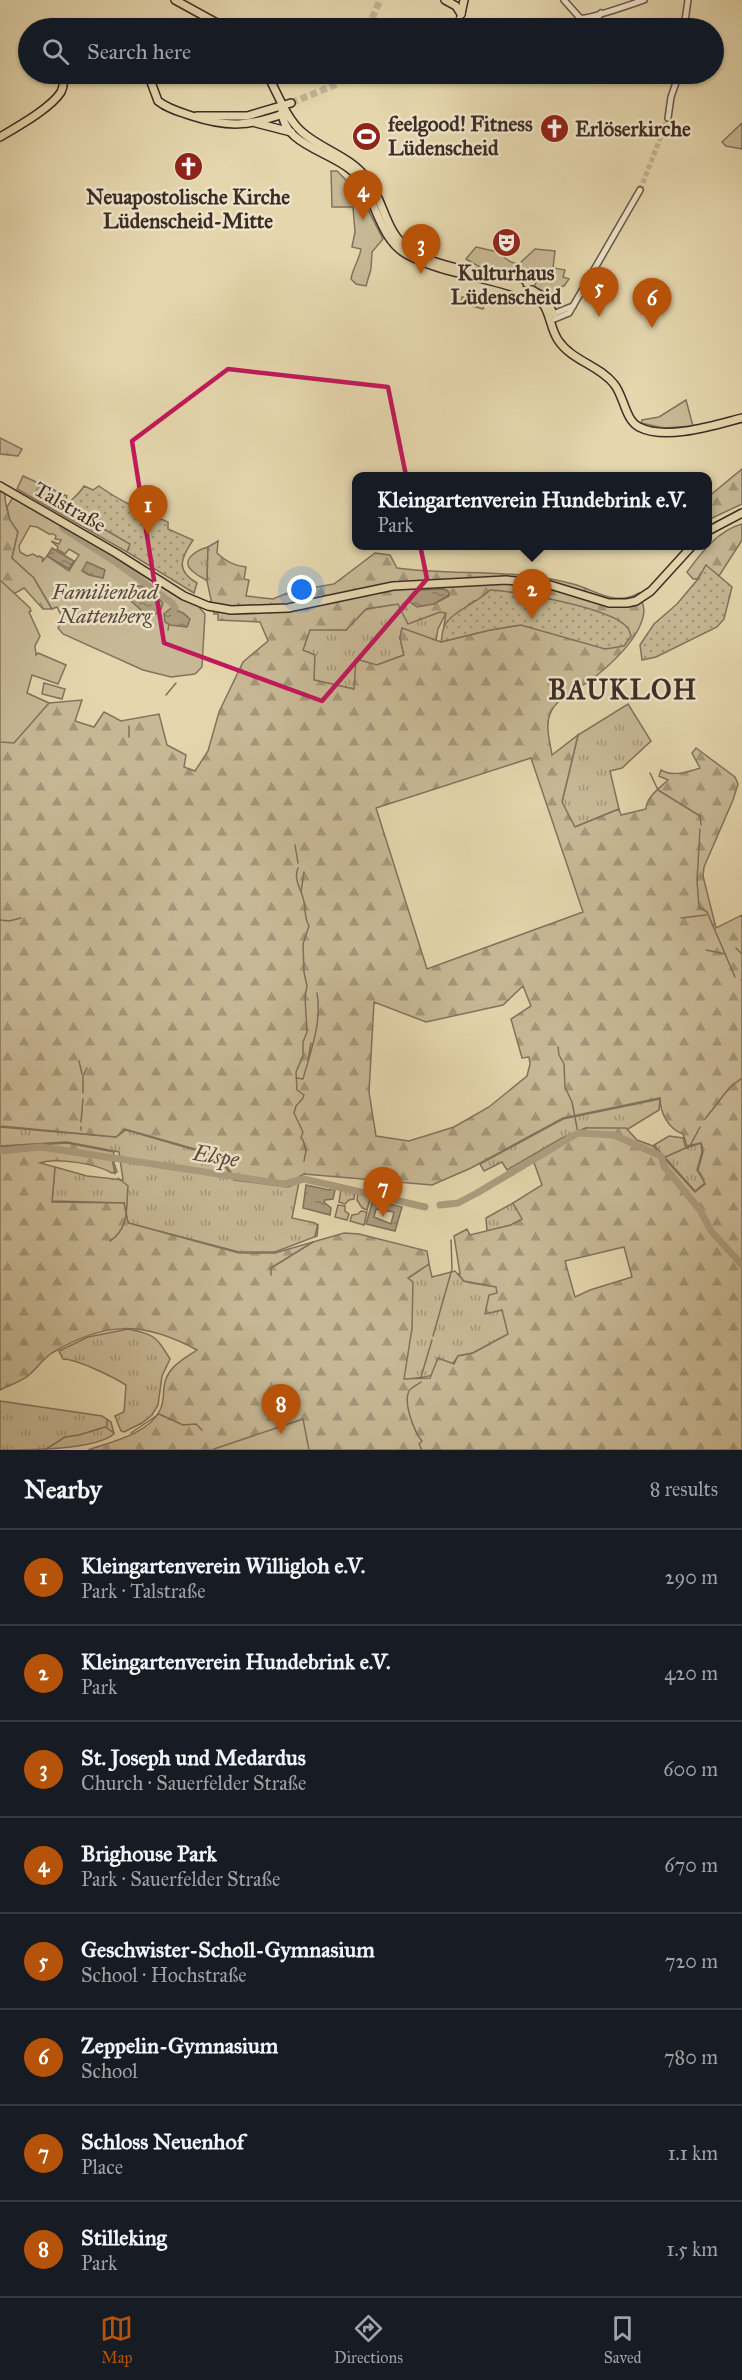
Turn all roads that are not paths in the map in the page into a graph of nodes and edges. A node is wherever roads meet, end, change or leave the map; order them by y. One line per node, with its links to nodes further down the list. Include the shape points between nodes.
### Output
1 (175, 0): 10 (main road)
2 (444, 0): 7 (main road)
3 (564, 0): 12 (street)
4 (644, 0): 8 (street)
5 (688, 0): 15 (street)
6 (464, 1): 7 (main road); 9 (main road)
7 (456, 6): 9 (main road)
8 (601, 13): 13 (street); 14 (street)
9 (461, 14): 11 (street)
10 (208, 18)
11 (460, 18)
12 (580, 18)
13 (590, 18)
14 (596, 18)
15 (685, 18)
16 (63, 84): 26 (main road, via 60,94 36,114)
17 (152, 84): 22 (main road, via 158,101)
18 (272, 84): 21 (main road)
19 (676, 84): 23 (street)
20 (291, 103): 21 (main road)
21 (284, 111): 22 (main road); 24 (main road); 25 (main road); 28 (main road, via 305,135 362,172 371,183 391,230 409,249 424,257 501,278 542,295)
22 (195, 117): 24 (main road, via 222,124)
23 (668, 118)
24 (252, 122): 25 (main road)
25 (291, 132): 31 (main road, via 356,175 385,230 401,250 451,272 532,294)
26 (0, 136)
27 (640, 190): 29 (street)
28 (550, 305): 30 (street); 31 (main road)
29 (573, 306): 30 (street); 31 (street, via 569,313)
30 (566, 308): 31 (street)
31 (553, 317): 32 (main road, via 569,354 614,383 638,427 684,430)
32 (742, 418)
33 (0, 486): 36 (main road, Talstraße, via 183,596 231,610 288,608 393,586 506,580 547,584 609,603 627,603 655,588)
34 (742, 513): 35 (main road)
35 (712, 529)
36 (688, 550)

